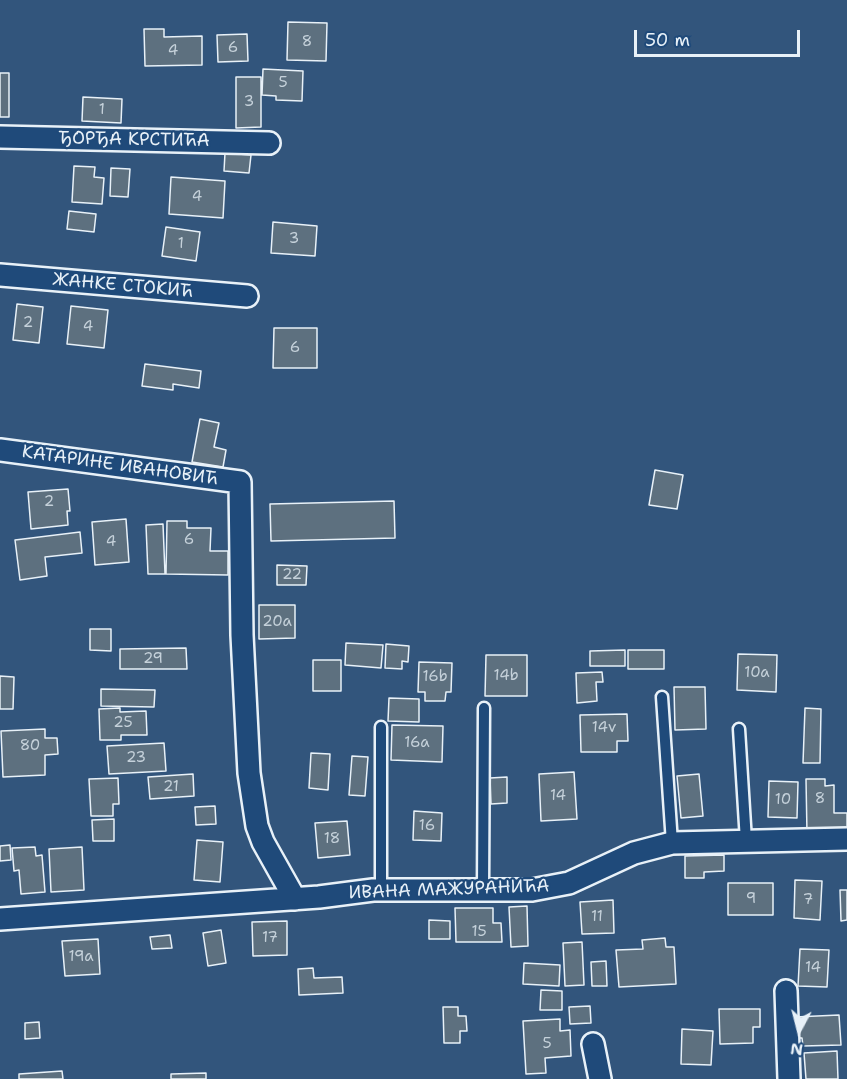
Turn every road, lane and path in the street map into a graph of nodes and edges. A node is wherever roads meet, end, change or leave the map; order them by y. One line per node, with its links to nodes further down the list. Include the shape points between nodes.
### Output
1 (0, 137): 2 (street, ЂОРЂА КРСТИЋА)
2 (269, 143)
3 (0, 275): 4 (street, ЖАНКЕ СТОКИЋ)
4 (247, 296)
5 (0, 450): 15 (street, КАТАРИНЕ ИВАНОВИЋ, via 240,482 249,773 257,826)
6 (662, 697): 12 (lane)
7 (484, 708): 13 (lane)
8 (381, 727): 14 (lane)
9 (739, 729): 11 (lane)
10 (847, 839): 11 (street, ИВАНА МАЖУРАНИЋА)
11 (746, 841): 12 (street, ИВАНА МАЖУРАНИЋА)
12 (672, 843): 13 (street, ИВАНА МАЖУРАНИЋА, via 634,853 553,887)
13 (483, 889): 14 (street, ИВАНА МАЖУРАНИЋА)
14 (381, 890): 15 (street, ИВАНА МАЖУРАНИЋА)
15 (295, 899): 16 (street, ИВАНА МАЖУРАНИЋА)
16 (0, 919)
17 (786, 991): 20 (street)
18 (593, 1044): 19 (street)
19 (600, 1079)
20 (789, 1079)

